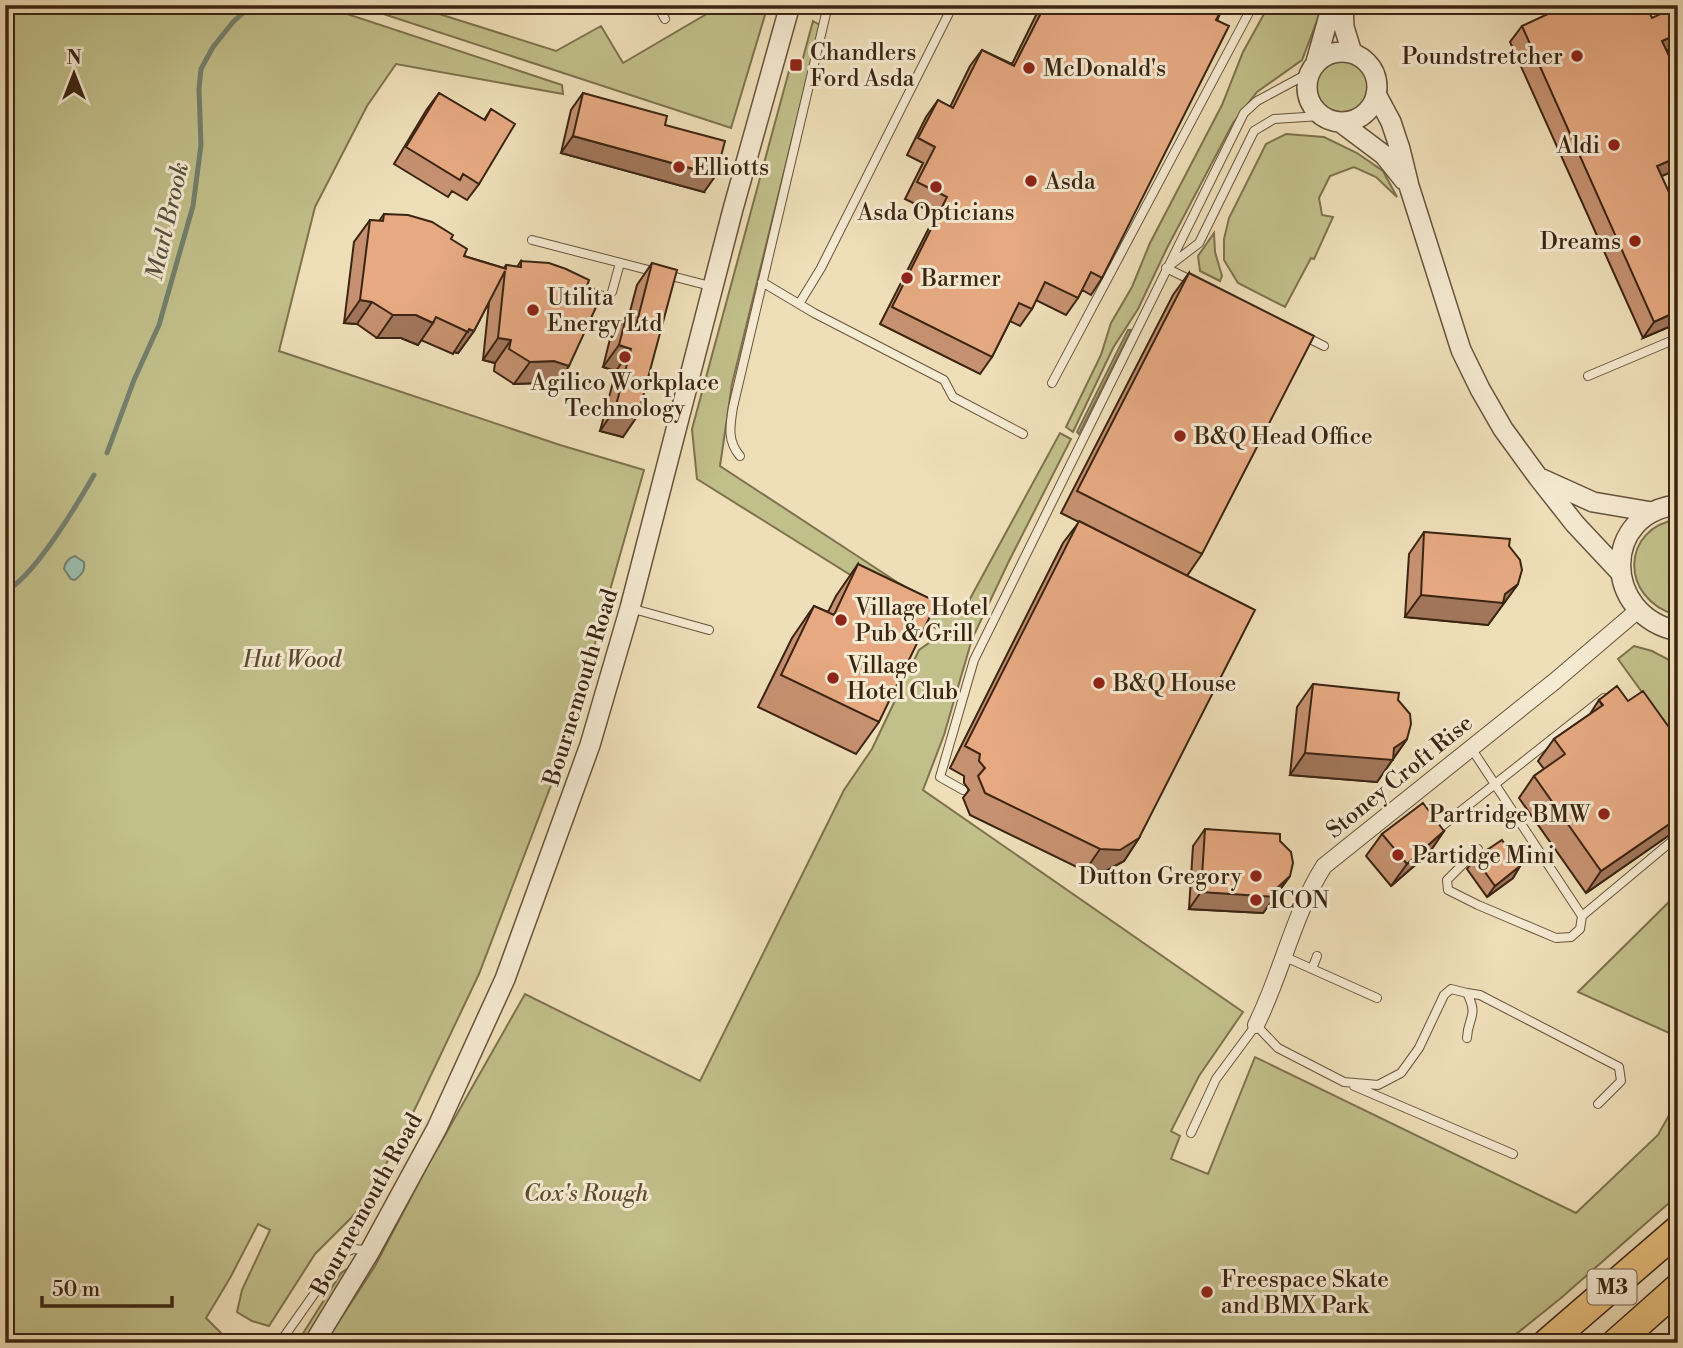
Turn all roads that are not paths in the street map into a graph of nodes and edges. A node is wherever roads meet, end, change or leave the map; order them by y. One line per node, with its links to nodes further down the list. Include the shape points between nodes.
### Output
1 (657, 5): 8 (lane)
2 (790, 5): 20 (street, Bournemouth Road)
3 (828, 5): 18 (lane)
4 (953, 5): 22 (lane)
5 (1253, 5): 27 (lane)
6 (1332, 5): 10 (street)
7 (1343, 5): 9 (street, via 1343,27)
8 (665, 19)
9 (1352, 53): 10 (street, via 1332,52); 11 (street, via 1369,64)
10 (1312, 68): 12 (street, via 1307,96); 17 (lane, via 1244,113)
11 (1376, 94): 13 (street, via 1363,115); 14 (street, via 1391,122)
12 (1321, 116): 13 (street); 17 (lane, via 1274,119 1254,131 1199,243)
13 (1340, 122): 14 (street, via 1384,155)
14 (1409, 186): 30 (street, via 1461,350 1503,429)
15 (532, 240): 16 (lane)
16 (620, 263): 20 (lane); 21 (lane)
17 (1166, 268): 19 (lane); 40 (lane, via 974,660 940,777)
18 (762, 282): 22 (lane); 29 (lane, via 730,427 731,441)
19 (1203, 286)
20 (714, 287): 33 (street, Bournemouth Road)
21 (612, 292)
22 (799, 304): 28 (lane, via 944,380 953,397)
23 (1300, 334): 25 (lane)
24 (1678, 338): 26 (lane)
25 (1324, 346)
26 (1588, 376)
27 (1052, 383)
28 (1023, 434)
29 (740, 456)
30 (1538, 477): 31 (street, via 1593,502); 32 (street)
31 (1669, 506): 32 (street, via 1638,523 1621,554)
32 (1620, 572): 34 (street, via 1625,593)
33 (630, 608): 35 (lane); 57 (street, Bournemouth Road, via 590,746 505,979 438,1128)
34 (1637, 611): 36 (street, via 1656,625); 38 (street, Stoney Croft Rise)
35 (709, 630)
36 (1678, 631)
37 (1618, 693): 39 (lane, via 1608,695)
38 (1471, 748): 39 (lane); 45 (street, Stoney Croft Rise, via 1324,866)
39 (1495, 783): 41 (lane); 44 (lane)
40 (963, 790)
41 (1431, 835)
42 (1678, 836): 44 (lane)
43 (1478, 849): 44 (lane, via 1447,880 1448,890 1556,938 1571,937 1580,929)
44 (1582, 916)
45 (1283, 956): 47 (lane); 50 (street, Stoney Croft Rise)
46 (1317, 957): 47 (lane)
47 (1312, 969): 49 (lane)
48 (1467, 993): 51 (lane, via 1474,1016); 52 (lane, via 1451,989 1444,995 1419,1048 1401,1073 1378,1085); 53 (lane, via 1480,995 1619,1067 1621,1081)
49 (1377, 998)
50 (1256, 1025): 52 (lane, via 1278,1048); 54 (lane, via 1216,1079)
51 (1467, 1038)
52 (1345, 1082): 55 (lane)
53 (1598, 1104)
54 (1191, 1133)
55 (1513, 1154)
56 (1678, 1230): 61 (highway, M3)
57 (370, 1251): 59 (lane, via 343,1253 281,1341); 60 (street, Bournemouth Road)
58 (1678, 1288): 62 (highway, M3)
59 (274, 1343)
60 (314, 1343)
61 (1547, 1343)
62 (1616, 1343)

